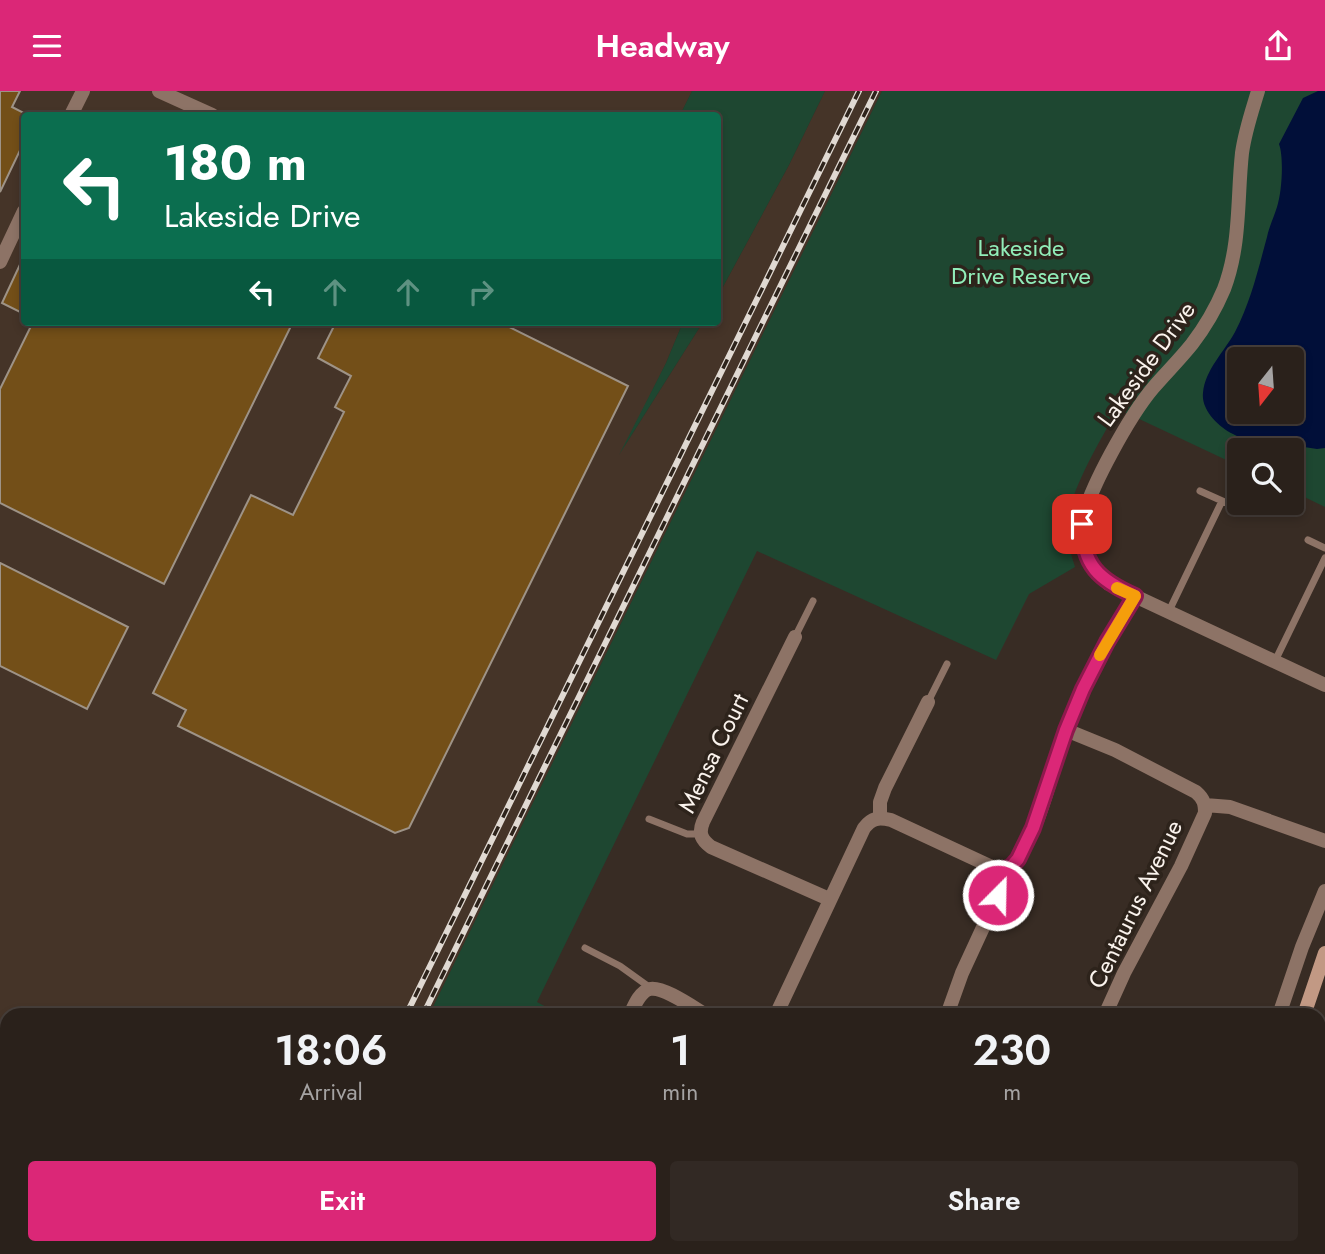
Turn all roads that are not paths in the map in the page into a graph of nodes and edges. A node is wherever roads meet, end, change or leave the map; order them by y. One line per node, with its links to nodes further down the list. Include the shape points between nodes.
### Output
1 (83, 91): 4 (street)
2 (159, 91): 5 (street)
3 (1258, 91): 14 (street, Lakeside Drive, via 1243,149 1234,259 1223,290 1208,322 1132,418 1086,509 1082,538 1091,564 1098,576)
4 (72, 112)
5 (205, 112)
6 (21, 217): 7 (street)
7 (0, 262)
8 (1200, 491): 9 (lane)
9 (1222, 501): 10 (lane); 16 (lane)
10 (1227, 503)
11 (1308, 540): 12 (lane)
12 (1325, 548)
13 (1325, 558): 18 (lane)
14 (1135, 596): 16 (street, Lakeside Drive); 22 (street, via 1107,642)
15 (814, 601): 17 (lane)
16 (1169, 612): 18 (street, Lakeside Drive)
17 (795, 637): 26 (street, Mensa Court)
18 (1275, 662): 20 (street, Lakeside Drive)
19 (947, 664): 21 (lane)
20 (1325, 685)
21 (928, 702): 24 (street, via 885,788)
22 (1066, 730): 23 (street, Centaurus Avenue, via 1196,792); 28 (street, via 1033,828 1018,859)
23 (1205, 806): 27 (street, via 1230,807); 38 (street, Centaurus Avenue, via 1181,866)
24 (880, 818): 28 (street); 30 (street, via 864,828)
25 (649, 819): 26 (lane, via 687,834)
26 (700, 834): 30 (street, Mensa Court, via 712,847)
27 (1325, 841)
28 (1001, 870): 37 (street, via 998,895)
29 (1325, 891): 39 (street)
30 (829, 899): 36 (street)
31 (584, 948): 33 (lane)
32 (1324, 957): 40 (street)
33 (652, 989): 34 (street); 35 (street)
34 (634, 1008)
35 (693, 1008)
36 (779, 1008)
37 (950, 1008)
38 (1108, 1008)
39 (1281, 1008)
40 (1306, 1008)

